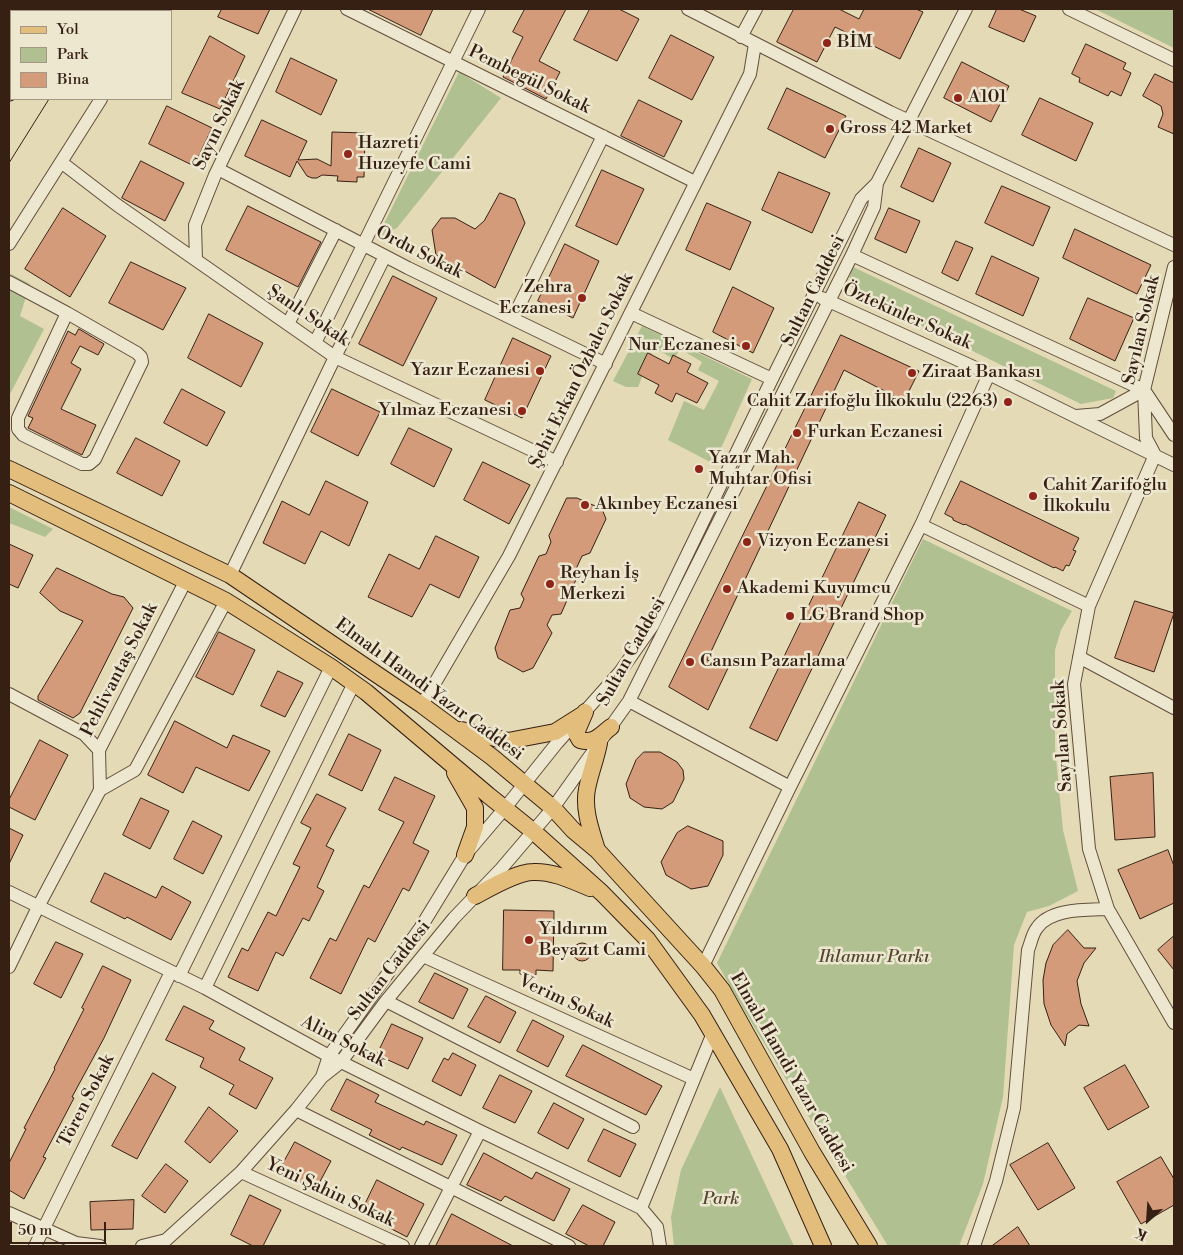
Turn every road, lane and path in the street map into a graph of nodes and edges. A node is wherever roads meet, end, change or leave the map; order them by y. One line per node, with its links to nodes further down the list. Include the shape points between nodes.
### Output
1 (295, 9): 16 (street, Sayın Sokak)
2 (347, 9): 11 (street, Pembegül Sokak)
3 (479, 9): 11 (street)
4 (688, 9): 8 (street)
5 (756, 9): 8 (street)
6 (966, 9): 13 (street, Sultan Caddesi)
7 (1069, 9): 10 (street)
8 (741, 36): 9 (street)
9 (755, 44): 13 (street); 17 (street, Şehit Erkan Özbalcı Sokak, via 750,74)
10 (1174, 60)
11 (454, 62): 14 (street, Pembegül Sokak); 21 (street)
12 (100, 100): 15 (street)
13 (910, 120): 18 (street, Sultan Caddesi); 22 (street)
14 (604, 136): 17 (street, Pembegül Sokak); 32 (street)
15 (61, 162): 20 (street); 25 (street, Şanlı Sokak)
16 (218, 169): 19 (street, Ordu Sokak); 25 (street, Sayın Sokak, via 194,226)
17 (696, 182): 30 (street, Şehit Erkan Özbalcı Sokak)
18 (878, 183): 23 (street, Sultan Caddesi, via 874,207); 28 (street, Sultan Caddesi, via 861,199)
19 (336, 230): 21 (street, Ordu Sokak); 33 (street)
20 (9, 244)
21 (364, 245): 24 (street, Ordu Sokak); 34 (street)
22 (1174, 245)
23 (852, 255): 29 (street, Sultan Caddesi); 39 (street)
24 (385, 256): 32 (street, Ordu Sokak); 35 (street)
25 (196, 260): 33 (street, Şanlı Sokak)
26 (1174, 267): 39 (street, Sayılan Sokak)
27 (9, 282): 31 (street)
28 (814, 294): 29 (street, Öztekinler Sokak); 38 (street, Sultan Caddesi)
29 (829, 302): 37 (street, Öztekinler Sokak); 56 (street, Sultan Caddesi)
30 (631, 312): 36 (street, Şehit Erkan Özbalcı Sokak); 38 (street)
31 (67, 313): 31 (street, via 142,357 95,459 89,464 82,464 23,435 18,429 18,418)
32 (512, 318): 36 (street, Ordu Sokak)
33 (288, 324): 34 (street, Şanlı Sokak)
34 (315, 343): 35 (street, Şanlı Sokak)
35 (334, 357): 43 (street, Şanlı Sokak); 48 (street)
36 (606, 364): 43 (street, Şehit Erkan Özbalcı Sokak)
37 (989, 374): 40 (street, Öztekinler Sokak); 47 (street)
38 (772, 379): 59 (street, Sultan Caddesi, via 653,625 620,672)
39 (1144, 390): 40 (street, via 1100,414); 41 (street); 42 (street, Sayılan Sokak, via 1146,438)
40 (1076, 416): 42 (street, Öztekinler Sokak)
41 (1174, 435)
42 (1155, 455): 44 (street, Öztekinler Sokak); 51 (street, Sayılan Sokak)
43 (556, 462): 57 (street, Şehit Erkan Özbalcı Sokak, via 509,556)
44 (1174, 465)
45 (9, 469): 48 (main road, Elmalı Hamdi Yazır Caddesi)
46 (9, 493): 49 (main road)
47 (921, 525): 51 (street); 66 (street)
48 (230, 575): 57 (main road, Elmalı Hamdi Yazır Caddesi)
49 (186, 580): 50 (main road); 63 (street, Pehlivantaş Sokak)
50 (226, 601): 53 (main road); 67 (street, via 135,770)
51 (1089, 606): 52 (street, Sayılan Sokak)
52 (1079, 657): 58 (street); 77 (street, Sayılan Sokak, via 1074,684 1089,849)
53 (331, 667): 54 (main road); 81 (street, Tören Sokak)
54 (354, 683): 64 (main road); 82 (street)
55 (9, 694): 63 (street, via 84,734)
56 (629, 701): 61 (street, Sultan Caddesi); 66 (street)
57 (422, 705): 60 (main road, Elmalı Hamdi Yazır Caddesi)
58 (1174, 708)
59 (584, 713): 60 (main road, via 554,732 508,742); 61 (main road, via 576,733 580,740 588,742); 65 (street, Sultan Caddesi)
60 (452, 727): 65 (main road, Elmalı Hamdi Yazır Caddesi)
61 (611, 727): 62 (street, Sultan Caddesi)
62 (599, 743): 69 (street, Sultan Caddesi); 71 (main road, via 586,790 586,815)
63 (99, 750): 67 (street, Pehlivantaş Sokak)
64 (448, 760): 68 (main road); 72 (main road, via 475,808 475,827)
65 (525, 784): 68 (street, Sultan Caddesi); 69 (main road, Elmalı Hamdi Yazır Caddesi)
66 (790, 787): 79 (street)
67 (100, 790): 76 (street, Pehlivantaş Sokak)
68 (505, 808): 70 (main road); 72 (street, Sultan Caddesi)
69 (553, 808): 70 (street, Sultan Caddesi); 71 (main road, Elmalı Hamdi Yazır Caddesi)
70 (534, 832): 74 (main road); 75 (street, Sultan Caddesi)
71 (597, 850): 79 (main road, Elmalı Hamdi Yazır Caddesi)
72 (465, 855): 86 (street, Sultan Caddesi, via 422,927)
73 (9, 892): 76 (street, Alim Sokak)
74 (602, 894): 75 (main road, via 558,876 532,872); 85 (main road, via 646,938)
75 (475, 896): 78 (street, Sultan Caddesi)
76 (38, 907): 80 (street, Pehlivantaş Sokak); 81 (street, Alim Sokak)
77 (1108, 909): 84 (street, Sayılan Sokak); 108 (street, via 1070,911 1046,918 1036,928 1028,950 1014,1108 996,1181)
78 (423, 956): 83 (street, Sultan Caddesi); 89 (street, Verim Sokak)
79 (704, 966): 107 (main road, Elmalı Hamdi Yazır Caddesi, via 722,990 812,1152)
80 (9, 967)
81 (175, 974): 82 (street, Alim Sokak); 97 (street, Tören Sokak)
82 (205, 988): 86 (street, Alim Sokak)
83 (386, 1001): 87 (street, Sultan Caddesi); 91 (street)
84 (1174, 1022)
85 (713, 1033): 89 (street); 106 (main road, via 780,1149)
86 (329, 1056): 87 (street, Alim Sokak); 88 (street, Sultan Caddesi)
87 (342, 1062): 88 (street, Sultan Caddesi); 92 (street, Alim Sokak)
88 (322, 1077): 90 (street, Sultan Caddesi)
89 (694, 1080): 95 (street)
90 (296, 1110): 93 (street, Sultan Caddesi); 94 (street)
91 (633, 1127)
92 (480, 1131): 94 (street); 95 (street, Alim Sokak)
93 (242, 1172): 98 (street, Sultan Caddesi); 102 (street, Yeni Şahin Sokak)
94 (451, 1188): 103 (street); 104 (street)
95 (641, 1208): 105 (street, Alim Sokak, via 657,1227)
96 (9, 1213): 97 (street)
97 (43, 1228): 99 (street, Tören Sokak); 100 (street, via 76,1243)
98 (159, 1244): 101 (street, Sultan Caddesi)
99 (35, 1246)
100 (100, 1246)
101 (142, 1246)
102 (403, 1246)
103 (422, 1246)
104 (569, 1246)
105 (660, 1246)
106 (823, 1246)
107 (869, 1246)
108 (974, 1246)

